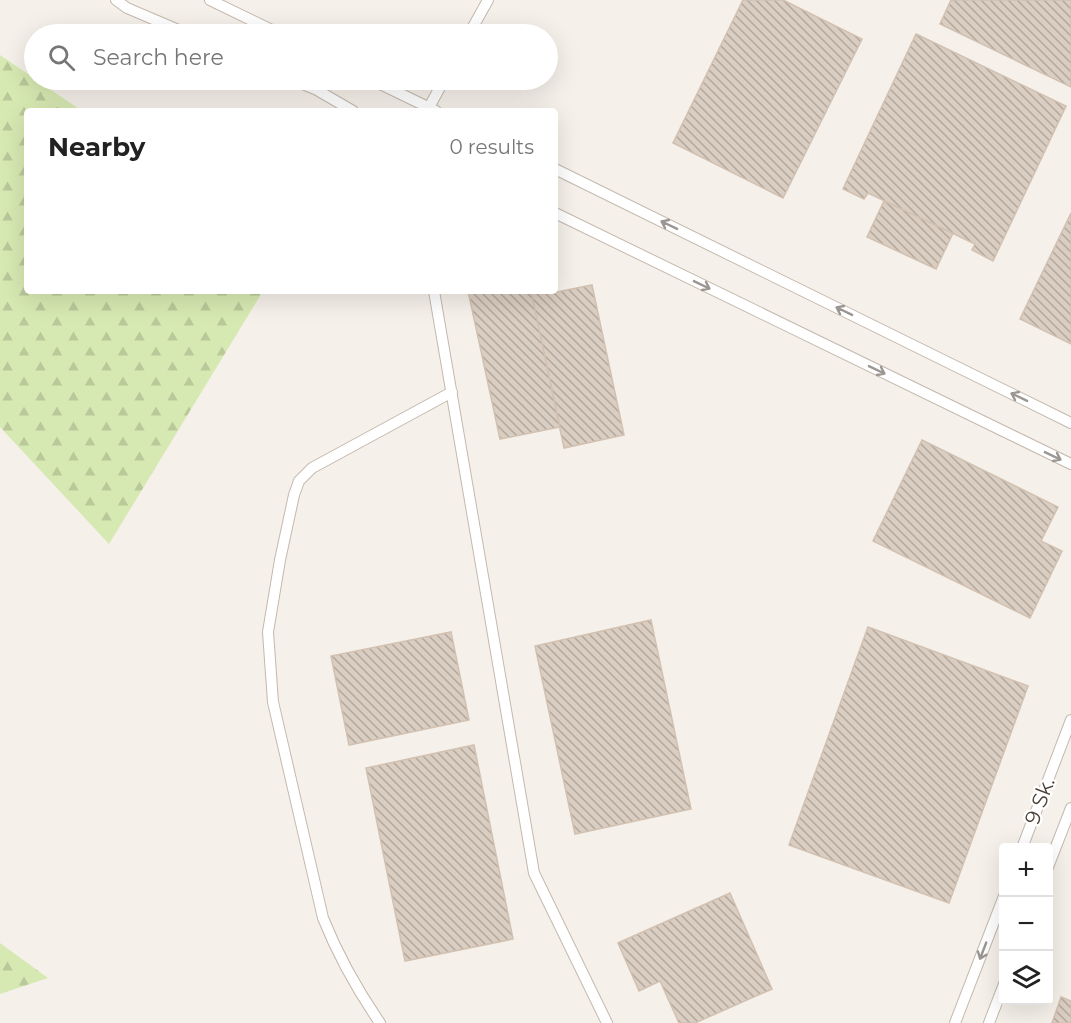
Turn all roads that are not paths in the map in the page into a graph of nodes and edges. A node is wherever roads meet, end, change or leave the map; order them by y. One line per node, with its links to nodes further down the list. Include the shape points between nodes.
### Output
1 (116, 0): 4 (lane)
2 (210, 0): 5 (lane)
3 (488, 0): 6 (lane)
4 (166, 24)
5 (259, 24)
6 (475, 24)
7 (317, 90): 10 (lane)
8 (392, 90): 11 (lane)
9 (440, 90): 12 (lane)
10 (348, 108)
11 (427, 108)
12 (432, 108)
13 (558, 170): 17 (lane, one-way to 13)
14 (558, 214): 18 (lane, one-way to 18)
15 (435, 294): 16 (lane)
16 (452, 392): 25 (lane, via 312,468 299,481 268,632 273,702 323,918 356,988); 26 (lane, via 534,873)
17 (1071, 423)
18 (1071, 464)
19 (1071, 720): 21 (lane, 9 Sk.)
20 (1071, 808): 22 (lane, 9 Sk.)
21 (1024, 843)
22 (1053, 854)
23 (1004, 897): 27 (lane, one-way to 27)
24 (999, 996): 28 (lane)
25 (380, 1023)
26 (607, 1023)
27 (955, 1023)
28 (988, 1023)

